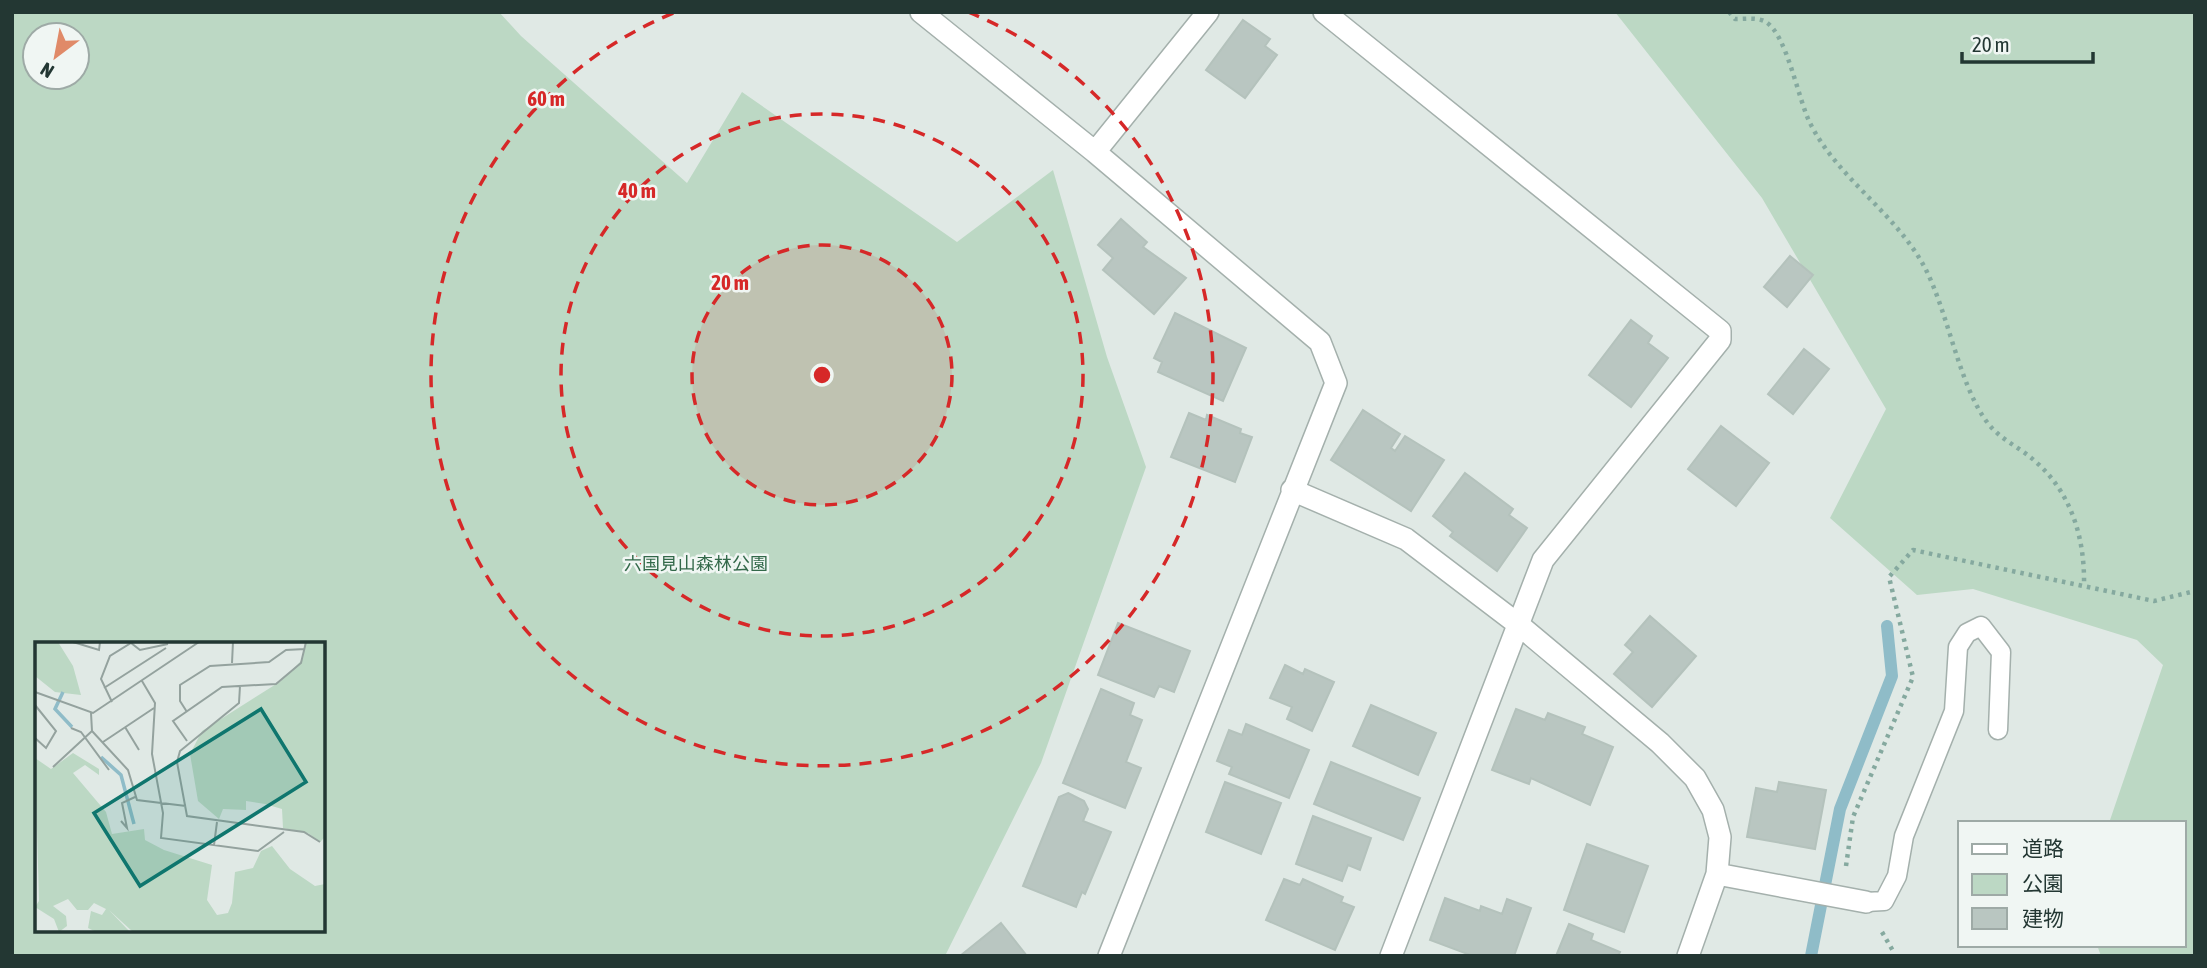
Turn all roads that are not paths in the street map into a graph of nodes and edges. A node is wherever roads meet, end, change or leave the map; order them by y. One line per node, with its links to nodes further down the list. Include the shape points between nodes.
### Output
1 (921, 12): 4 (street)
2 (1208, 12): 4 (street)
3 (1324, 12): 6 (street, via 1720,331 1720,340 1543,560)
4 (1095, 152): 5 (street, via 1320,342 1336,383)
5 (1292, 490): 6 (street, via 1406,540); 10 (street)
6 (1518, 625): 8 (street, via 1695,778 1713,810 1720,837); 11 (street)
7 (1998, 730): 9 (lane, via 2001,652 1981,626 1967,633 1958,647 1954,711 1904,836 1897,876 1884,901)
8 (1717, 874): 9 (street); 12 (street)
9 (1866, 902)
10 (1109, 956)
11 (1391, 956)
12 (1688, 956)

